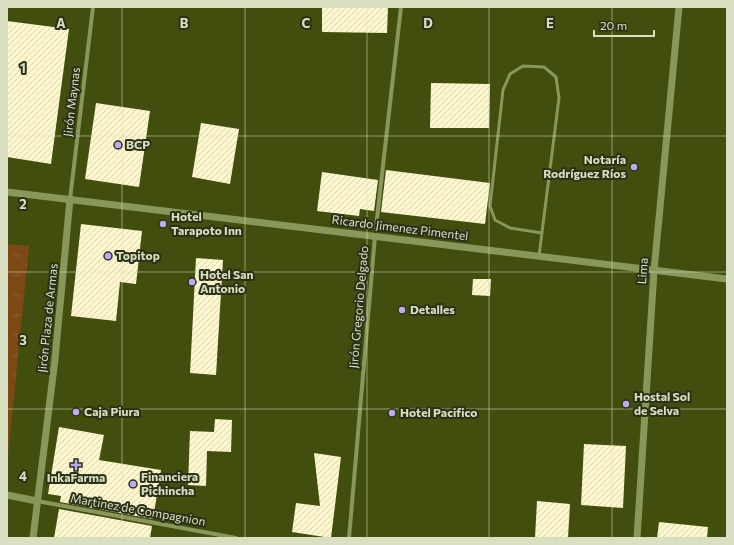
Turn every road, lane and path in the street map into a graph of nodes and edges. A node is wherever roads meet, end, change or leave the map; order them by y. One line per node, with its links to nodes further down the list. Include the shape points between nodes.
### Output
1 (94, 7): 5 (street, Jirón Maynas)
2 (401, 7): 7 (street, Jirón Gregorio Delgado)
3 (679, 7): 9 (street, Lima)
4 (7, 192): 5 (street)
5 (70, 199): 7 (street, Ricardo Jimenez Pimentel); 12 (street, Jirón Plaza de Armas, via 55,359)
6 (542, 233): 6 (lane, via 559,98 556,77 544,67 523,66 510,74 503,90 490,206 495,220 505,226); 8 (lane)
7 (375, 236): 8 (street, Ricardo Jimenez Pimentel); 15 (street, Jirón Gregorio Delgado)
8 (539, 256): 9 (street, Ricardo Jimenez Pimentel)
9 (654, 270): 10 (street, Ricardo Jimenez Pimentel); 16 (street, Lima)
10 (727, 279)
11 (7, 495): 12 (street)
12 (37, 501): 13 (street, Jirón Plaza de Armas); 14 (street, Martinez de Compagnion)
13 (33, 538)
14 (236, 538)
15 (349, 538)
16 (637, 538)

